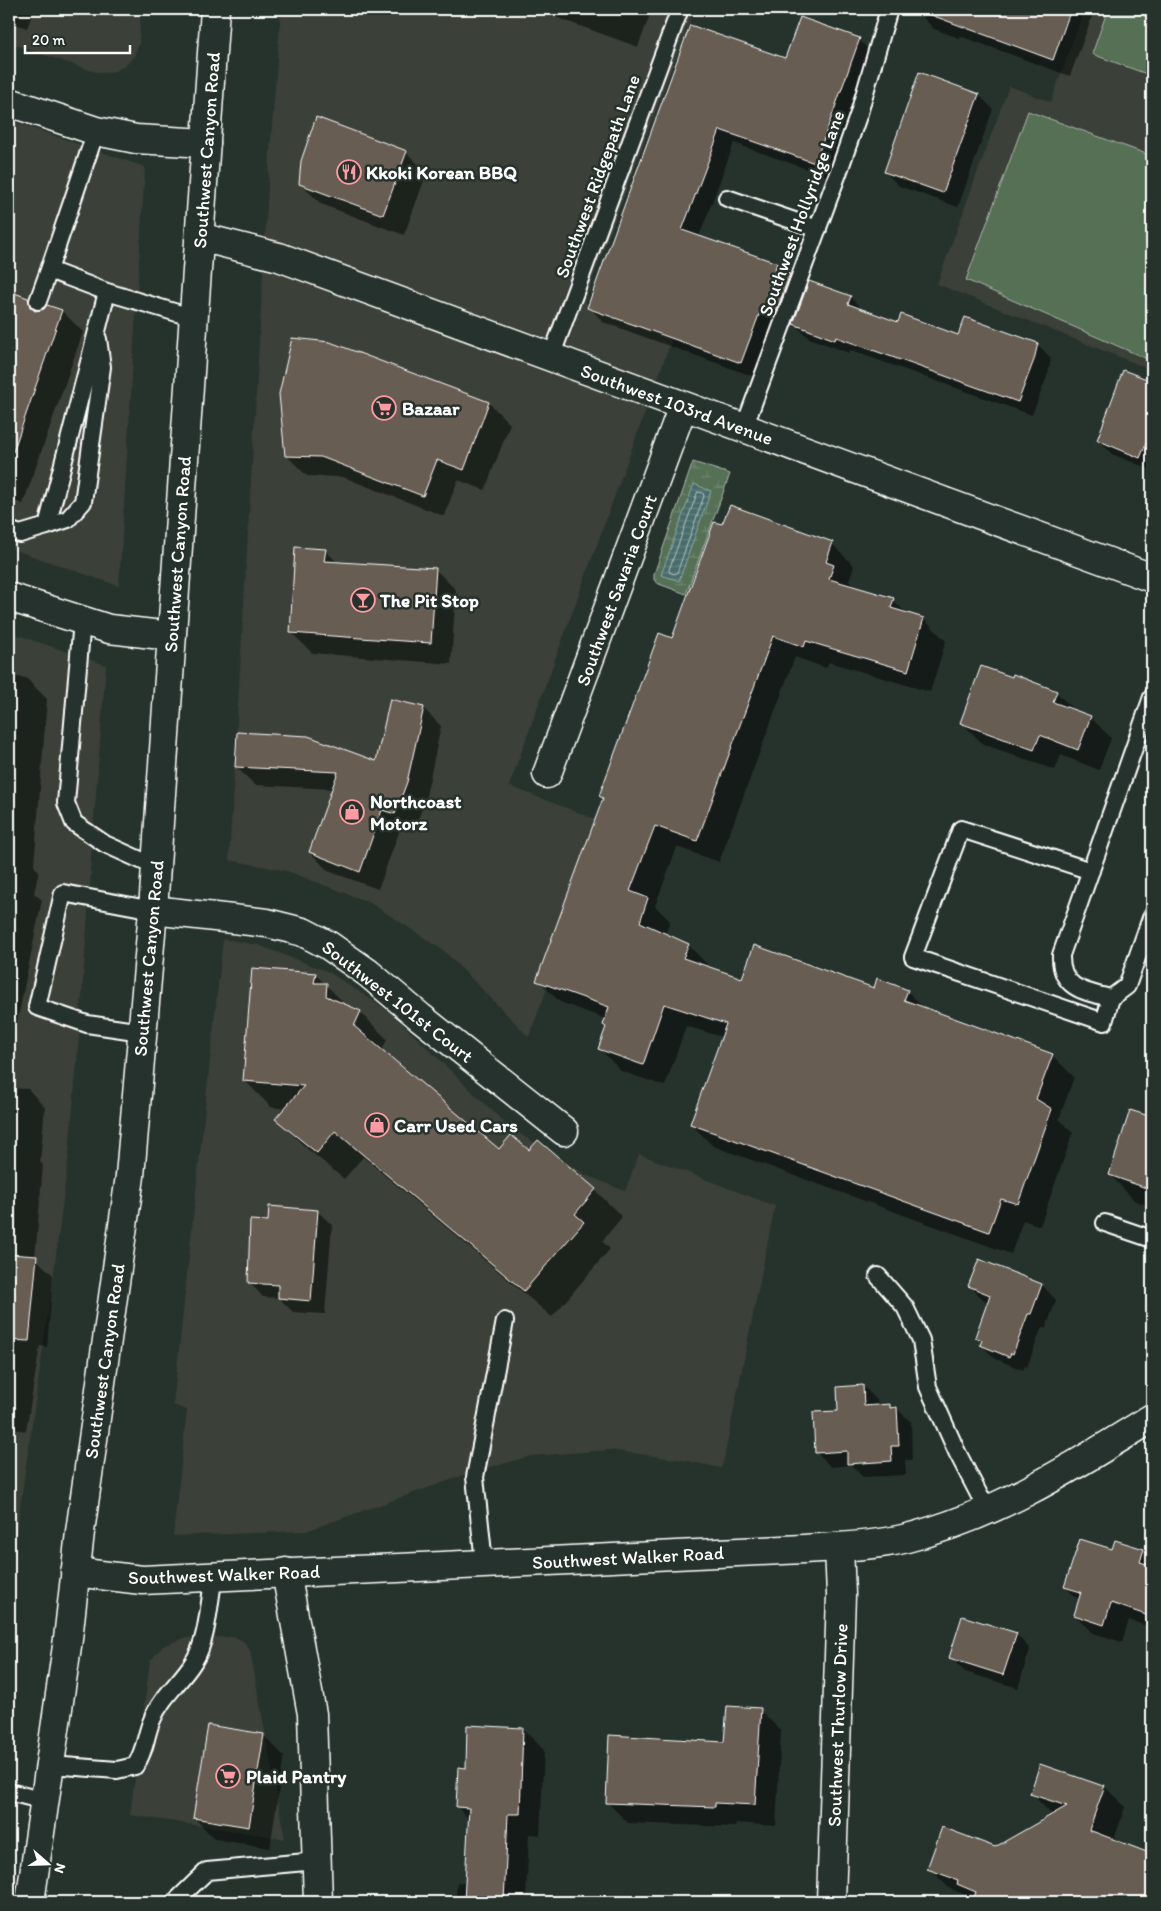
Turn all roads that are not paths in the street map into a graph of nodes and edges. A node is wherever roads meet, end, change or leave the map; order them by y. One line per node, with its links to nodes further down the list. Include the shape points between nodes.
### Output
1 (215, 9): 6 (main road, Southwest Canyon Road)
2 (680, 9): 15 (lane, Southwest Ridgepath Lane)
3 (888, 9): 8 (lane, Southwest Hollyridge Lane, via 859,113)
4 (9, 102): 5 (main road)
5 (96, 131): 6 (main road, via 136,139); 10 (lane)
6 (206, 143): 9 (main road, Southwest Canyon Road)
7 (727, 198): 8 (lane)
8 (818, 230): 17 (lane, Southwest Hollyridge Lane)
9 (200, 237): 13 (main road, Southwest Canyon Road); 15 (main road, Southwest 103rd Avenue, via 279,257)
10 (49, 270): 11 (lane); 12 (lane)
11 (107, 292): 13 (lane); 14 (lane)
12 (38, 301)
13 (194, 318): 23 (main road, Southwest Canyon Road)
14 (97, 332): 18 (lane); 18 (lane, via 102,367 83,502 68,519)
15 (551, 357): 16 (main road, Southwest 103rd Avenue)
16 (683, 406): 17 (main road, Southwest 103rd Avenue); 25 (main road, Southwest Savaria Court)
17 (744, 428): 20 (main road, Southwest 103rd Avenue)
18 (47, 526): 19 (lane, via 20,534)
19 (9, 530)
20 (1152, 578)
21 (9, 597): 22 (main road)
22 (82, 620): 23 (main road, via 109,629); 26 (lane, via 66,803 74,823 105,844)
23 (171, 636): 26 (main road, Southwest Canyon Road)
24 (1152, 697): 27 (lane)
25 (548, 774)
26 (156, 867): 28 (main road, Southwest Canyon Road)
27 (1091, 871): 30 (lane, via 1060,966 1077,990); 30 (lane, via 961,829 913,958 1104,1022)
28 (153, 910): 31 (main road, Southwest Canyon Road); 31 (lane, via 63,893 37,1007 87,1024); 32 (main road, Southwest 101st Court, via 267,923 320,940 368,974)
29 (1152, 916): 30 (lane, via 1127,986)
30 (1111, 998)
31 (142, 1032): 41 (main road, Southwest Canyon Road, via 129,1184)
32 (564, 1131)
33 (1105, 1223): 34 (lane)
34 (1152, 1239)
35 (878, 1276): 38 (lane, via 905,1307 921,1340 928,1387 956,1452)
36 (505, 1321): 40 (lane, via 475,1477)
37 (1152, 1418): 38 (main road, Southwest Walker Road, via 1013,1500)
38 (987, 1510): 39 (main road, Southwest Walker Road, via 958,1523 901,1539)
39 (839, 1547): 40 (main road, Southwest Walker Road); 51 (main road, Southwest Thurlow Drive, via 841,1595)
40 (484, 1563): 42 (main road, Southwest Walker Road)
41 (75, 1572): 43 (main road, Southwest Walker Road, via 142,1580); 44 (main road, Southwest Canyon Road)
42 (286, 1572): 43 (main road, Southwest Walker Road); 47 (main road, via 312,1714)
43 (214, 1576): 44 (lane, via 201,1645 194,1661 154,1715 143,1755 135,1766 117,1770)
44 (51, 1765): 46 (main road, Southwest Canyon Road)
45 (9, 1792): 46 (lane)
46 (45, 1801): 48 (main road, Southwest Canyon Road)
47 (317, 1861): 49 (lane, via 207,1871); 50 (main road)
48 (30, 1902)
49 (175, 1902)
50 (318, 1902)
51 (831, 1902)

